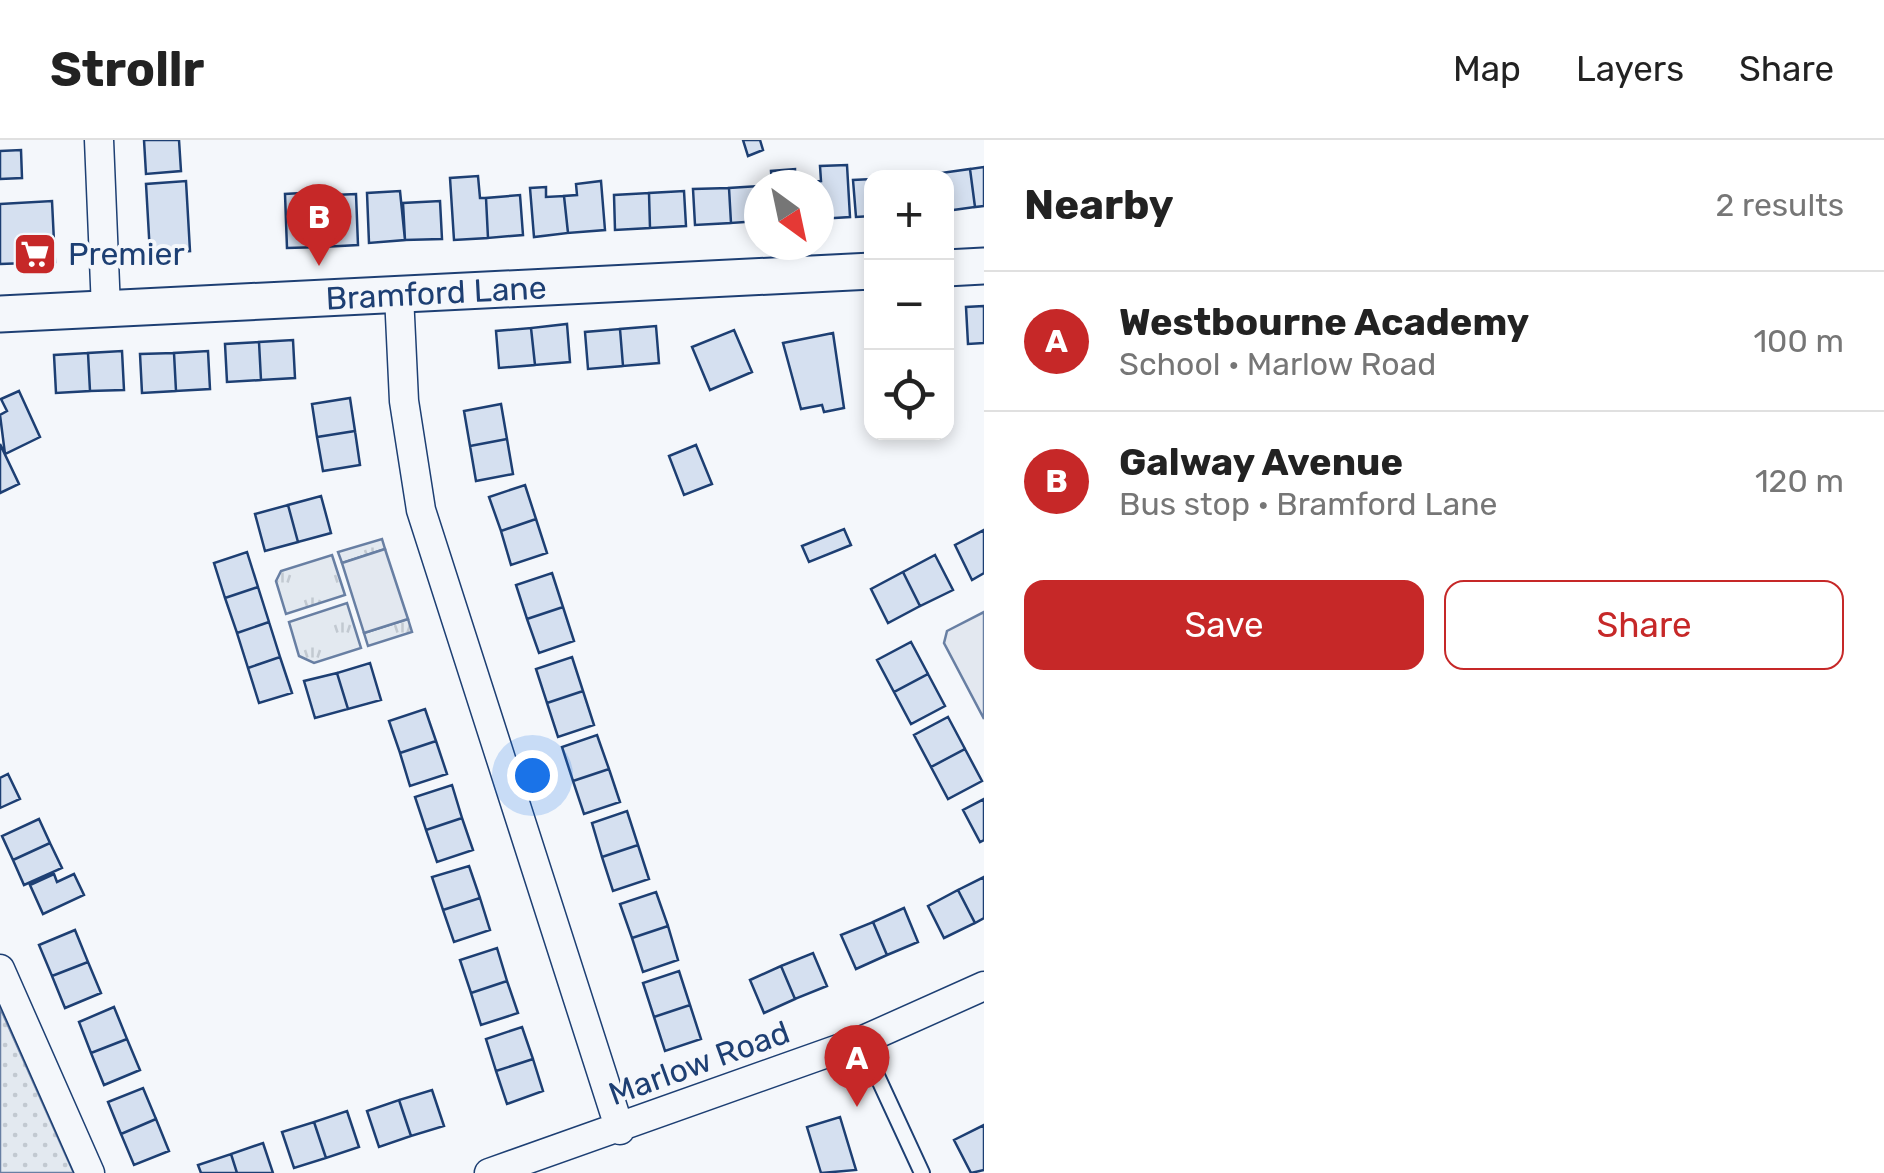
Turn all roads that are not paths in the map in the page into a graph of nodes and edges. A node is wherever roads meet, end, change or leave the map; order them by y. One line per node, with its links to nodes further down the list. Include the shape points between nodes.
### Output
1 (99, 140): 6 (street)
2 (984, 266): 3 (street)
3 (954, 268)
4 (864, 271): 5 (street, Bramford Lane)
5 (399, 295): 6 (street, Bramford Lane); 11 (street, via 404,401 421,510)
6 (106, 309): 7 (street, Bramford Lane)
7 (0, 314)
8 (0, 969): 12 (street)
9 (984, 986): 10 (street, Marlow Road)
10 (861, 1041): 11 (street, Marlow Road); 14 (lane)
11 (620, 1130): 13 (street, Marlow Road)
12 (90, 1173)
13 (489, 1173)
14 (922, 1173)

